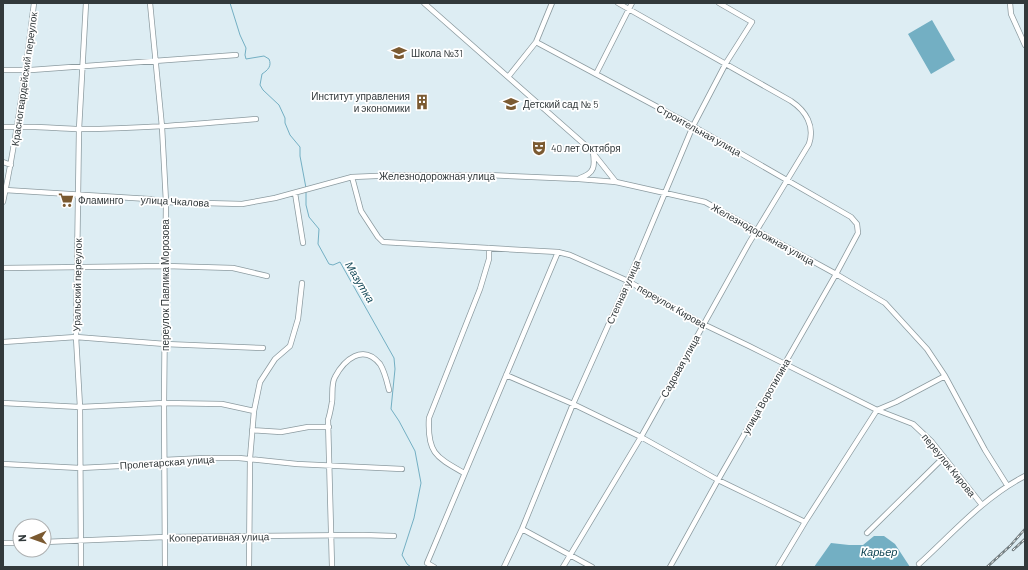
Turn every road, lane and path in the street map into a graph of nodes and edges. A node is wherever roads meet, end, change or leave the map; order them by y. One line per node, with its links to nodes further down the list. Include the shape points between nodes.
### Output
1 (34, 3): 18 (street, Красногвардейский переулок)
2 (86, 3): 16 (street, Уральский переулок)
3 (150, 3): 14 (street, переулок Павлика Морозова)
4 (424, 3): 20 (street)
5 (552, 3): 11 (street)
6 (618, 3): 10 (street)
7 (632, 3): 10 (street)
8 (719, 3): 15 (street, Степная улица, via 752,22)
9 (1010, 3): 12 (street, via 1010,14)
10 (629, 9): 15 (street); 19 (street)
11 (536, 42): 19 (street, Строительная улица); 20 (street)
12 (1025, 45)
13 (236, 55): 14 (street)
14 (156, 61): 16 (street); 25 (street, переулок Павлика Морозова)
15 (726, 63): 23 (street, Степная улица); 32 (street, Садовая улица, via 799,106 805,113 811,137)
16 (82, 66): 18 (street); 26 (street, Уральский переулок)
17 (3, 70): 18 (street)
18 (26, 70): 22 (street, Красногвардейский переулок)
19 (596, 74): 23 (street, Строительная улица)
20 (508, 77): 27 (street)
21 (256, 119): 25 (street)
22 (17, 126): 24 (street); 26 (street); 29 (street, Красногвардейский переулок)
23 (693, 126): 32 (street, Строительная улица); 36 (street, Степная улица)
24 (3, 127)
25 (162, 127): 26 (street); 39 (street, переулок Павлика Морозова)
26 (79, 129): 37 (street, Уральский переулок)
27 (593, 152): 31 (street, via 593,168 590,174); 33 (street)
28 (3, 162): 29 (street)
29 (11, 165): 34 (street, Красногвардейский переулок)
30 (352, 177): 31 (street, Железнодорожная улица, via 399,174); 35 (street, Железнодорожная улица); 43 (street, переулок Кирова, via 360,211 383,242)
31 (579, 179): 33 (street, Железнодорожная улица)
32 (788, 180): 40 (street, Строительная улица, via 851,217); 41 (street, Садовая улица)
33 (616, 182): 36 (street, Железнодорожная улица)
34 (5, 190): 37 (street, улица Чкалова); 38 (street, Красногвардейский переулок)
35 (295, 193): 39 (street, улица Чкалова, via 242,204); 42 (street)
36 (665, 193): 41 (street, Железнодорожная улица, via 705,202); 50 (street, Степная улица)
37 (79, 194): 39 (street, улица Чкалова); 46 (street, Уральский переулок)
38 (3, 202)
39 (166, 202): 45 (street, переулок Павлика Морозова)
40 (857, 224): 48 (street, улица Воротилина, via 858,233)
41 (756, 231): 48 (street, Железнодорожная улица); 52 (street, Садовая улица)
42 (303, 243)
43 (489, 248): 44 (street, переулок Кирова); 77 (street, via 489,259 480,289 429,418 428,432 435,454)
44 (558, 252): 50 (street, переулок Кирова); 58 (street)
45 (166, 266): 46 (street); 49 (street, via 233,268); 55 (street, переулок Павлика Морозова)
46 (77, 267): 47 (street); 53 (street, Уральский переулок)
47 (3, 268)
48 (836, 274): 57 (street, улица Воротилина); 59 (street, Железнодорожная улица, via 885,303 927,349)
49 (268, 276)
50 (628, 281): 52 (street, переулок Кирова); 63 (street, Степная улица)
51 (302, 283): 66 (street, via 298,319 290,346 274,358 260,382)
52 (703, 324): 57 (street, переулок Кирова); 69 (street, Садовая улица)
53 (76, 337): 54 (street); 55 (street); 64 (street, Уральский переулок)
54 (3, 342)
55 (165, 344): 56 (street); 62 (street, переулок Павлика Морозова)
56 (263, 348)
57 (784, 364): 65 (street, переулок Кирова); 79 (street, улица Воротилина)
58 (506, 375): 63 (street); 77 (street)
59 (945, 376): 65 (street); 80 (street, Железнодорожная улица)
60 (389, 390): 67 (street, via 384,371 374,358 360,354 351,357 334,379)
61 (3, 403): 64 (street)
62 (164, 403): 64 (street); 66 (street, via 222,404); 72 (street, переулок Павлика Морозова)
63 (574, 404): 69 (street); 83 (street, Степная улица)
64 (80, 407): 75 (street, Уральский переулок)
65 (877, 410): 70 (street, переулок Кирова, via 913,424); 82 (street)
66 (254, 411): 68 (street)
67 (329, 427): 68 (street, via 308,427 281,432); 74 (street)
68 (252, 430): 71 (street)
69 (641, 437): 79 (street); 91 (street, Садовая улица)
70 (944, 457): 81 (street, переулок Кирова); 84 (street)
71 (250, 458): 72 (street, Пролетарская улица); 74 (street, Пролетарская улица); 85 (street)
72 (164, 460): 75 (street, Пролетарская улица, via 159,464); 88 (street, переулок Павлика Морозова)
73 (3, 464): 75 (street, Пролетарская улица)
74 (330, 465): 76 (street, Пролетарская улица); 86 (street)
75 (80, 468): 89 (street, Уральский переулок)
76 (402, 469)
77 (464, 473): 97 (street, via 427,563)
78 (1025, 476): 80 (street)
79 (718, 480): 82 (street); 101 (street, улица Воротилина)
80 (1007, 485): 81 (street)
81 (982, 505): 92 (street)
82 (805, 522): 102 (street)
83 (522, 529): 91 (street); 98 (street, Степная улица)
84 (867, 533)
85 (249, 536): 86 (street, Кооперативная улица); 88 (street, Кооперативная улица); 95 (street)
86 (332, 536): 87 (street, Кооперативная улица); 96 (street)
87 (394, 536)
88 (165, 538): 89 (street, Кооперативная улица); 94 (street, переулок Павлика Морозова)
89 (82, 541): 90 (street, Кооперативная улица); 93 (street, Уральский переулок)
90 (52, 542)
91 (569, 556): 99 (street, Садовая улица); 100 (street)
92 (919, 564)
93 (81, 567)
94 (165, 567)
95 (249, 567)
96 (332, 567)
97 (434, 567)
98 (504, 567)
99 (563, 567)
100 (592, 567)
101 (670, 567)
102 (778, 567)

